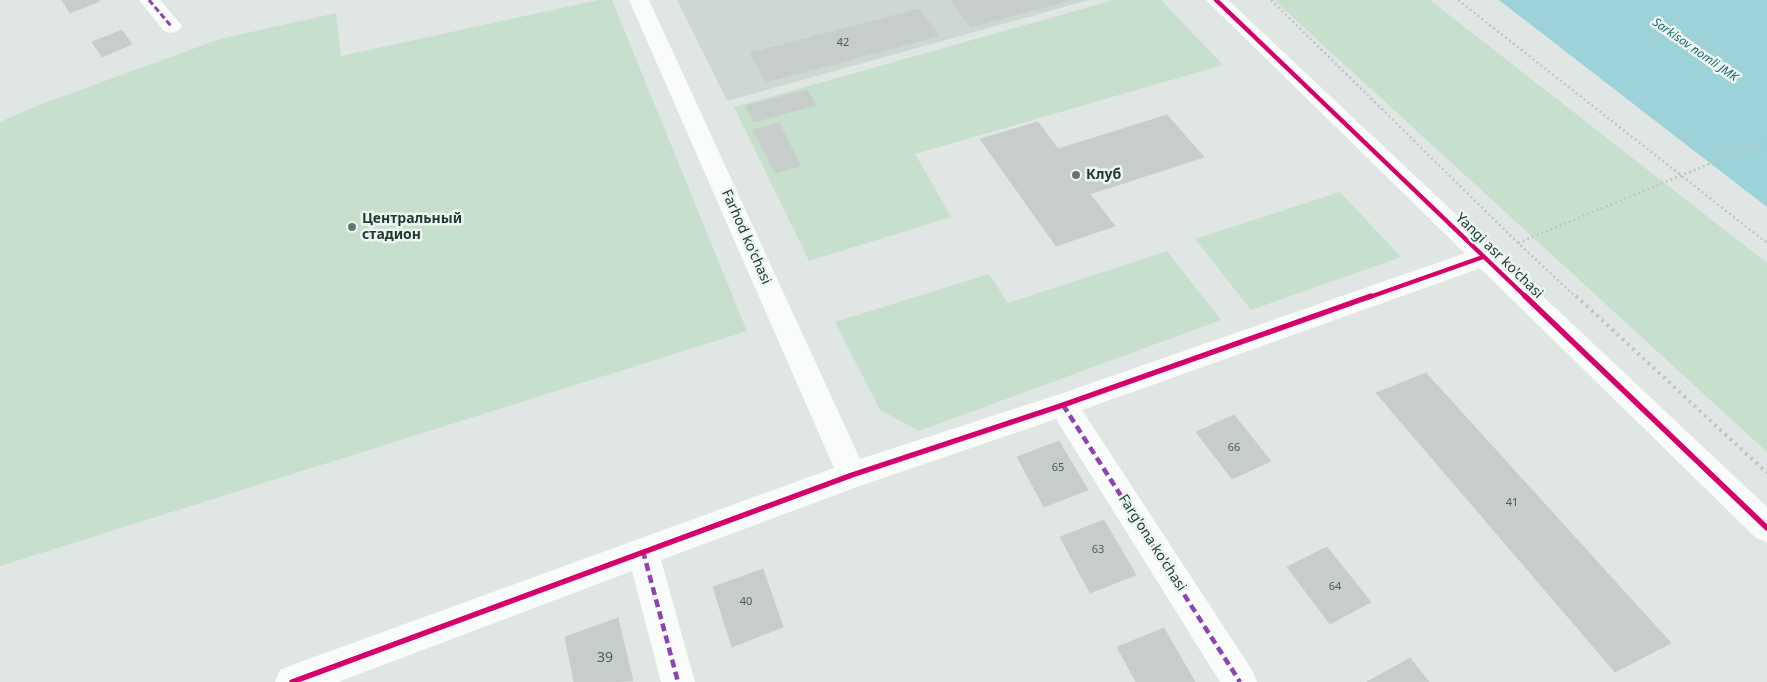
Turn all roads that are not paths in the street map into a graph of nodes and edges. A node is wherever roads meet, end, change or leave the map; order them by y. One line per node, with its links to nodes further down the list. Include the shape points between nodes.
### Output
1 (149, 0): 4 (street)
2 (639, 0): 7 (street, Farhod ko'chasi)
3 (1216, 0): 5 (street, Yangi asr ko'chasi)
4 (171, 26)
5 (1483, 257): 6 (street); 8 (street, Yangi asr ko'chasi)
6 (1063, 404): 7 (street); 12 (street, Farg'ona ko'chasi)
7 (852, 475): 9 (street)
8 (1767, 528)
9 (643, 551): 10 (street); 11 (street)
10 (292, 682)
11 (678, 682)
12 (1240, 682)

